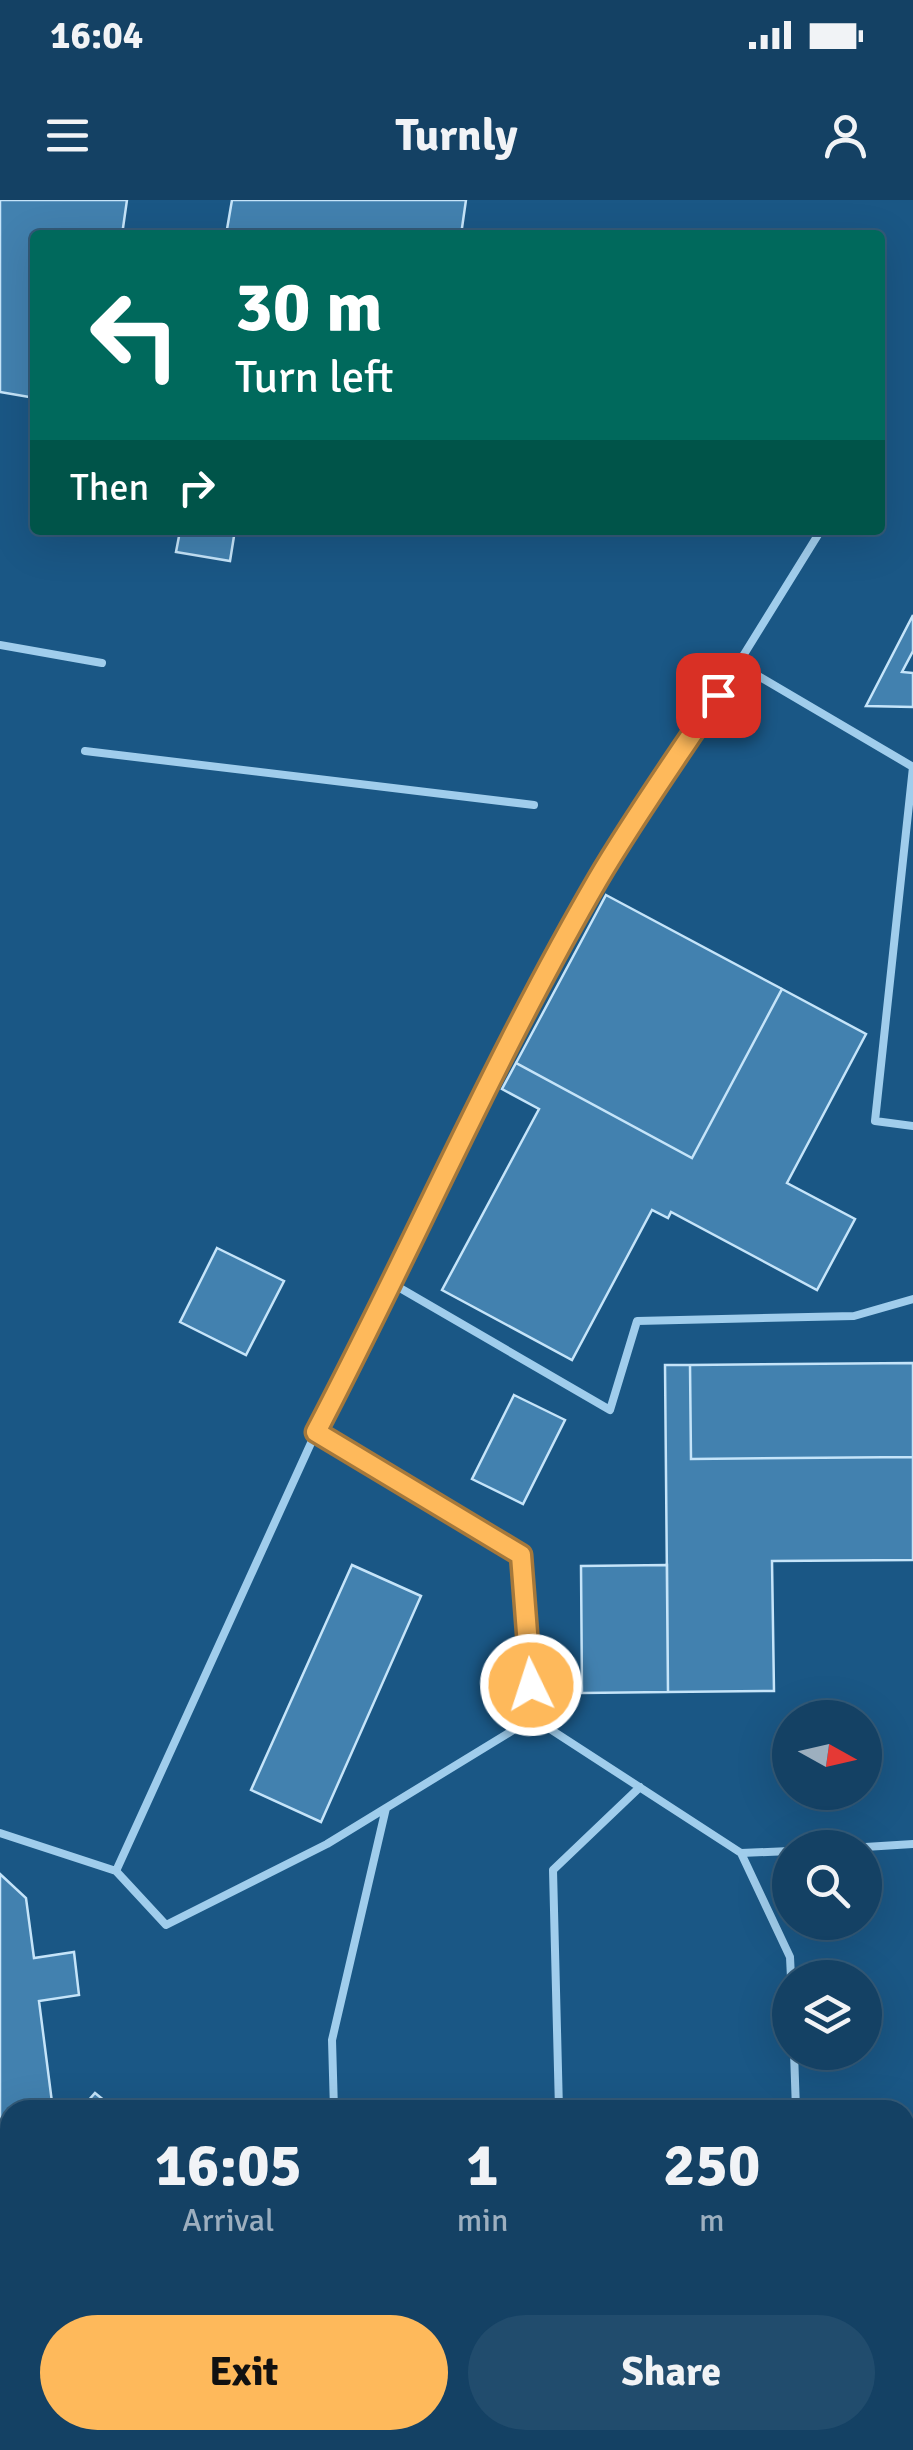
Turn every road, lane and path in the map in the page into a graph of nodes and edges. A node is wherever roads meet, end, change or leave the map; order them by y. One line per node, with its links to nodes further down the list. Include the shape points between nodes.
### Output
1 (818, 535): 4 (lane)
2 (0, 644): 3 (lane)
3 (102, 663)
4 (738, 664): 7 (lane, via 913,767 875,1121); 8 (lane, via 599,877 470,1117)
5 (85, 751): 6 (lane)
6 (534, 805)
7 (913, 1126)
8 (393, 1284): 9 (lane, via 610,1410 638,1321 854,1316); 10 (lane)
9 (913, 1299)
10 (316, 1432): 11 (lane, via 521,1555); 19 (lane)
11 (533, 1718): 12 (lane); 13 (lane)
12 (640, 1787): 18 (lane); 23 (lane, via 552,1870)
13 (386, 1808): 19 (lane, via 166,1924); 22 (lane, via 332,2040)
14 (0, 1833): 19 (lane)
15 (913, 1844): 16 (lane)
16 (882, 1846)
17 (772, 1852): 18 (lane)
18 (741, 1853): 20 (lane)
19 (116, 1871)
20 (790, 1960)
21 (795, 2070): 24 (lane)
22 (334, 2100)
23 (559, 2100)
24 (796, 2100)

